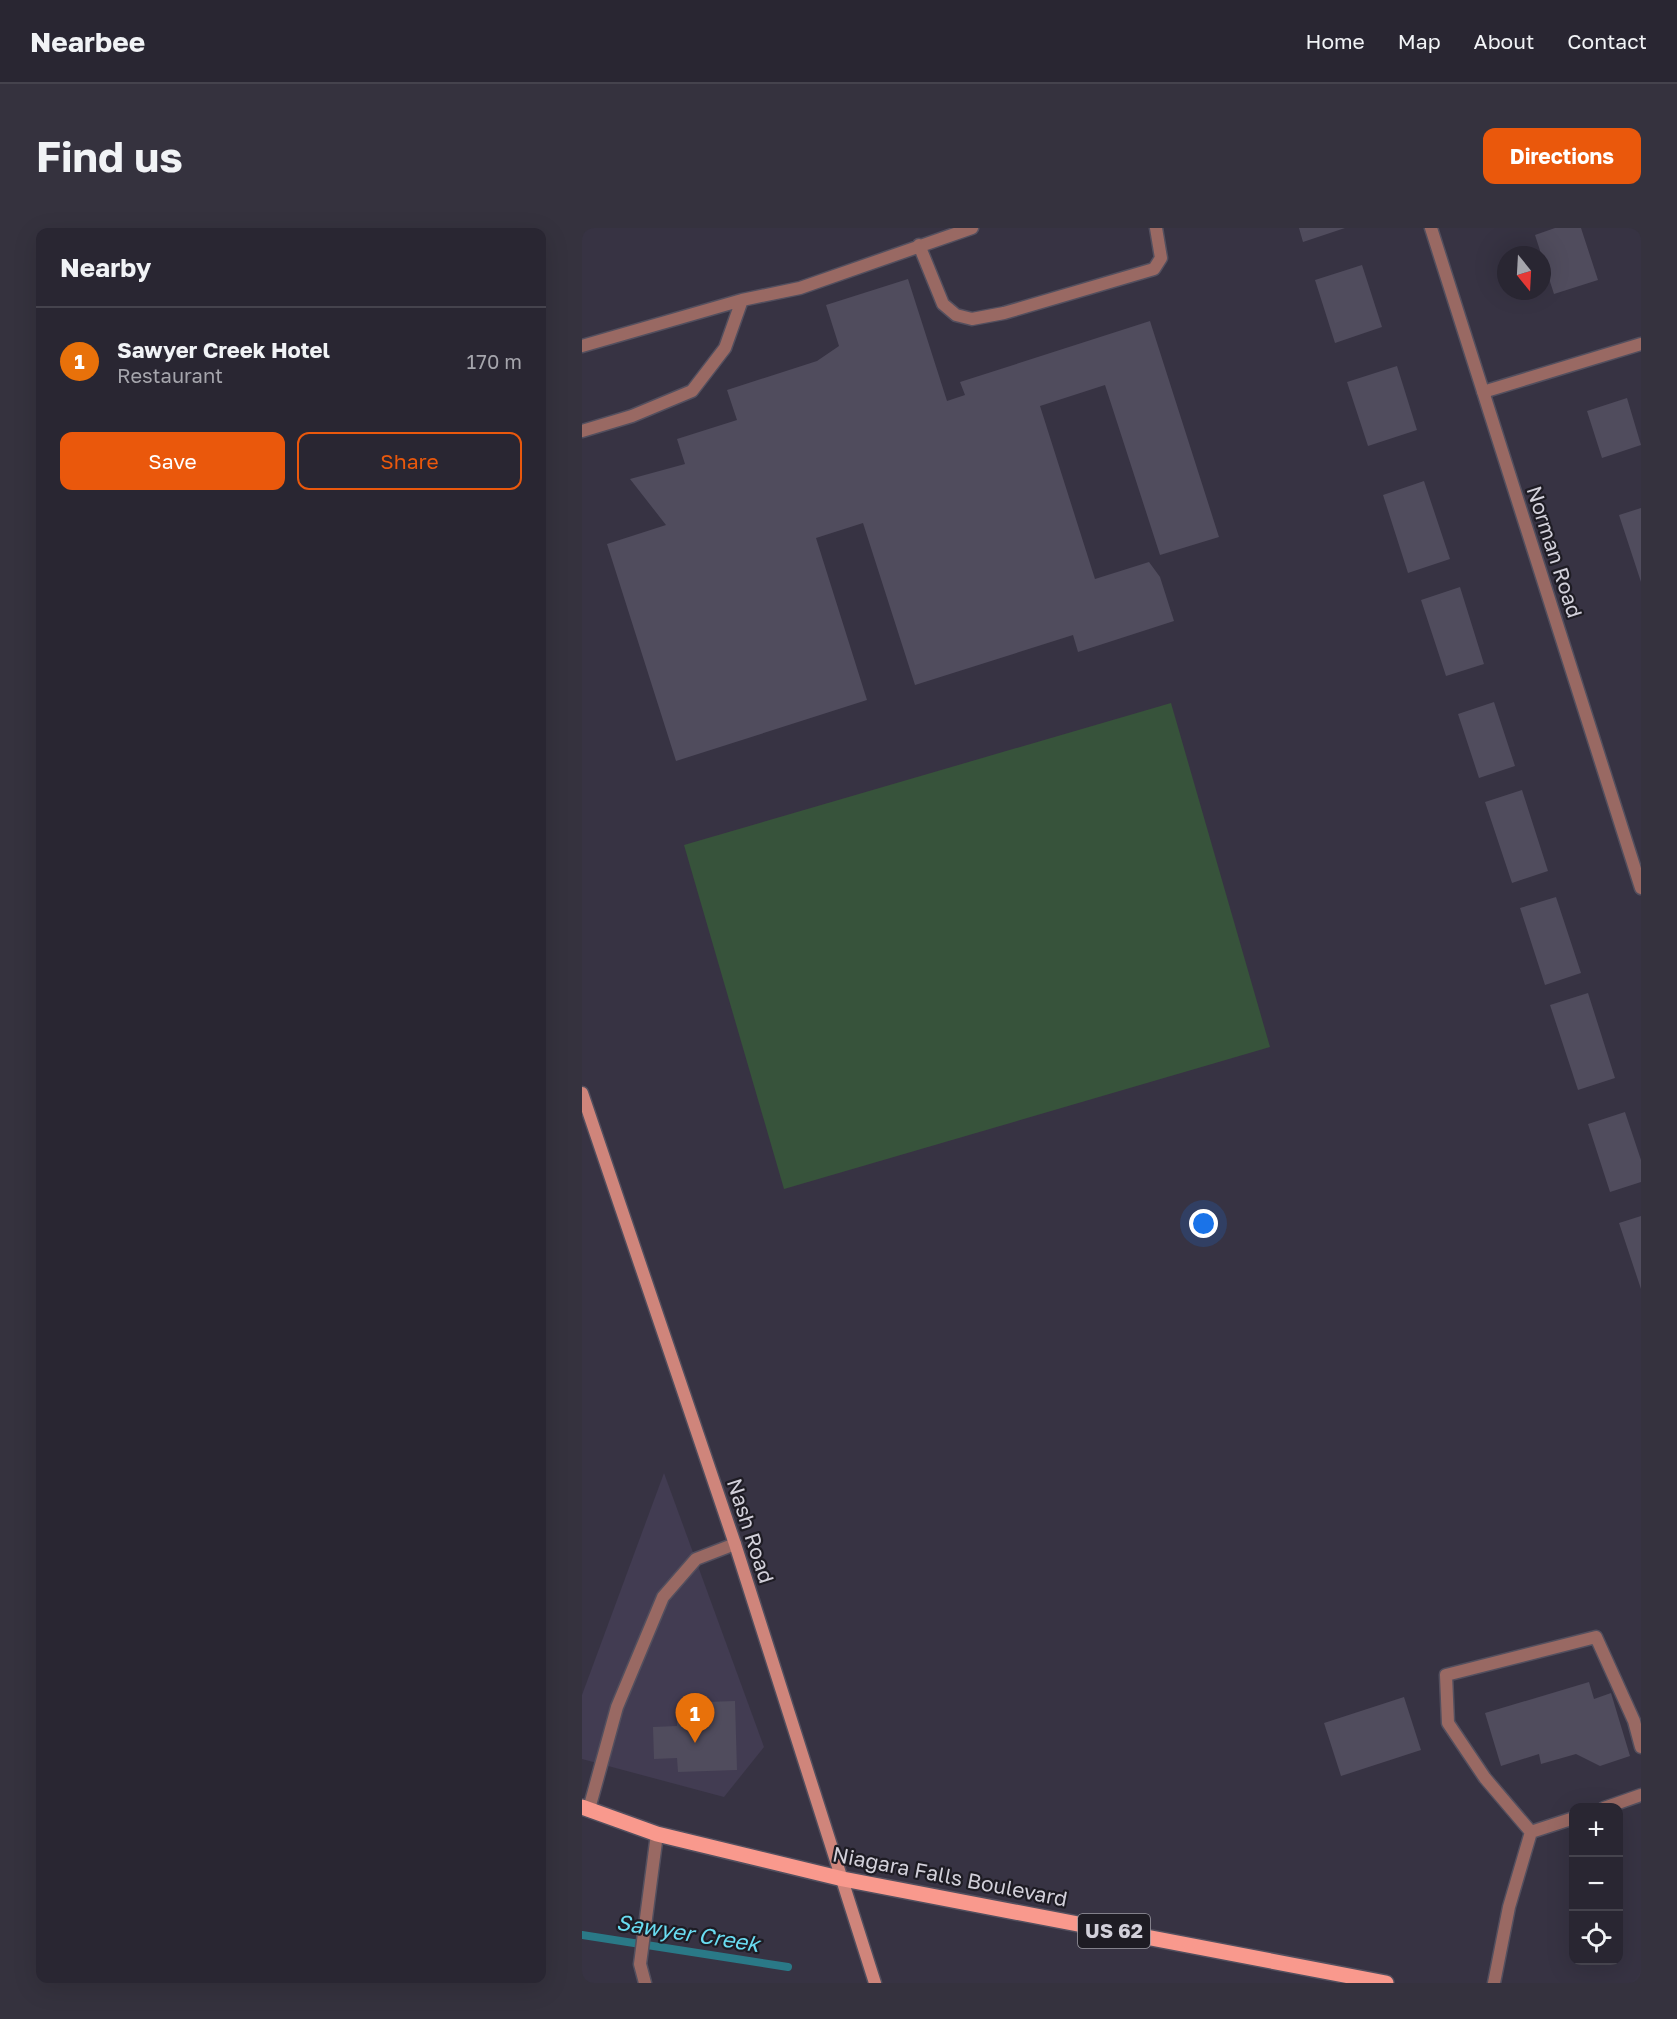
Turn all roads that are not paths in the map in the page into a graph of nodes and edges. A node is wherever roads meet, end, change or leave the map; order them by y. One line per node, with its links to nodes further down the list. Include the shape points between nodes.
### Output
1 (926, 228): 5 (street)
2 (972, 228): 5 (street)
3 (1156, 228): 5 (street, via 1161,258 1154,268 972,319 956,315 944,304)
4 (1431, 228): 9 (street, Norman Road)
5 (923, 244): 6 (street, via 800,288)
6 (742, 300): 8 (street); 10 (street, via 725,348 692,391)
7 (1641, 344): 9 (street)
8 (582, 346)
9 (1483, 392): 11 (street, Norman Road)
10 (582, 431)
11 (1641, 888)
12 (582, 1093): 13 (main road, Nash Road)
13 (735, 1544): 17 (street, via 696,1559 663,1597 617,1707); 21 (main road, Nash Road)
14 (1641, 1747): 19 (street, via 1634,1720 1596,1637 1446,1675 1448,1723 1485,1778)
15 (1641, 1795): 16 (street)
16 (1618, 1803)
17 (586, 1808): 20 (main road, Niagara Falls Boulevard / US 62)
18 (1569, 1820): 19 (street)
19 (1532, 1832): 25 (street, via 1509,1907)
20 (657, 1834): 21 (main road, Niagara Falls Boulevard / US 62); 22 (street, via 640,1964)
21 (843, 1879): 23 (main road, Nash Road); 24 (main road, Niagara Falls Boulevard / US 62)
22 (645, 1983)
23 (875, 1983)
24 (1386, 1983)
25 (1494, 1983)

